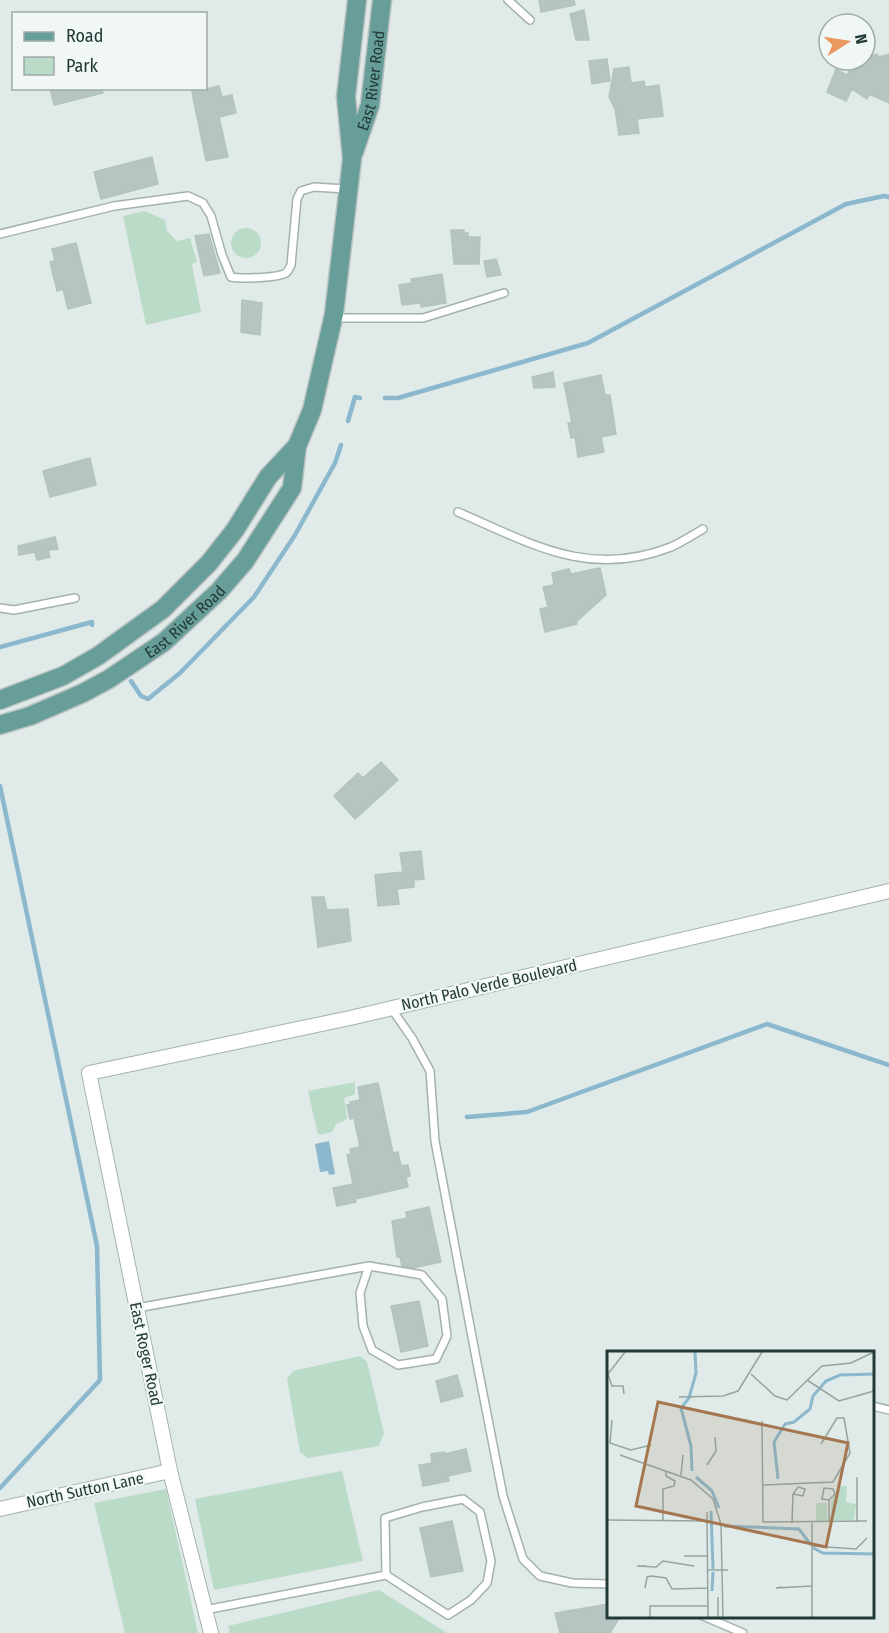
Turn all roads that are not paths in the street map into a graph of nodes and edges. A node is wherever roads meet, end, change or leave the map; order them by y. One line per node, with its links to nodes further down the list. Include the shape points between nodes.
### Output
1 (357, 0): 5 (main road, East River Road, via 346,97)
2 (382, 0): 5 (main road, East River Road, via 370,105)
3 (508, 0): 4 (lane)
4 (530, 20)
5 (352, 159): 6 (main road, East River Road)
6 (349, 189): 7 (lane, via 314,187 301,191 291,265 284,274 274,276 231,277 211,216 203,203 188,196 114,206); 9 (main road, East River Road)
7 (0, 234)
8 (504, 293): 9 (lane, via 423,318)
9 (333, 318): 10 (main road, East River Road, via 312,410)
10 (297, 446): 15 (main road, East River Road, via 268,477 209,563 163,609 63,676); 16 (main road, East River Road, via 292,488 270,525 219,591 190,619 164,642 109,679 51,708)
11 (458, 512): 12 (lane, via 532,544 589,560 627,560 671,547)
12 (703, 529)
13 (75, 597): 14 (lane, via 14,610)
14 (0, 608)
15 (0, 700)
16 (0, 725)
17 (889, 891): 18 (street, North Palo Verde Boulevard)
18 (391, 1008): 19 (street, North Palo Verde Boulevard); 27 (lane, via 430,1071 435,1141 503,1496 523,1559 540,1576 572,1584)
19 (89, 1073): 21 (street, East Roger Road)
20 (369, 1266): 20 (lane, via 422,1275 442,1299 447,1336 436,1359 398,1365 372,1350 363,1326 360,1293); 21 (lane)
21 (137, 1308): 24 (street, East Roger Road)
22 (874, 1406): 23 (lane)
23 (889, 1410)
24 (170, 1471): 25 (street, North Sutton Lane); 28 (street, East Roger Road)
25 (0, 1509)
26 (386, 1575): 26 (lane, via 448,1615 471,1600 487,1583 492,1561 480,1512 463,1499 385,1518); 28 (lane)
27 (607, 1584)
28 (205, 1610): 30 (street, East Roger Road)
29 (706, 1618): 31 (lane)
30 (211, 1633)
31 (743, 1633)

